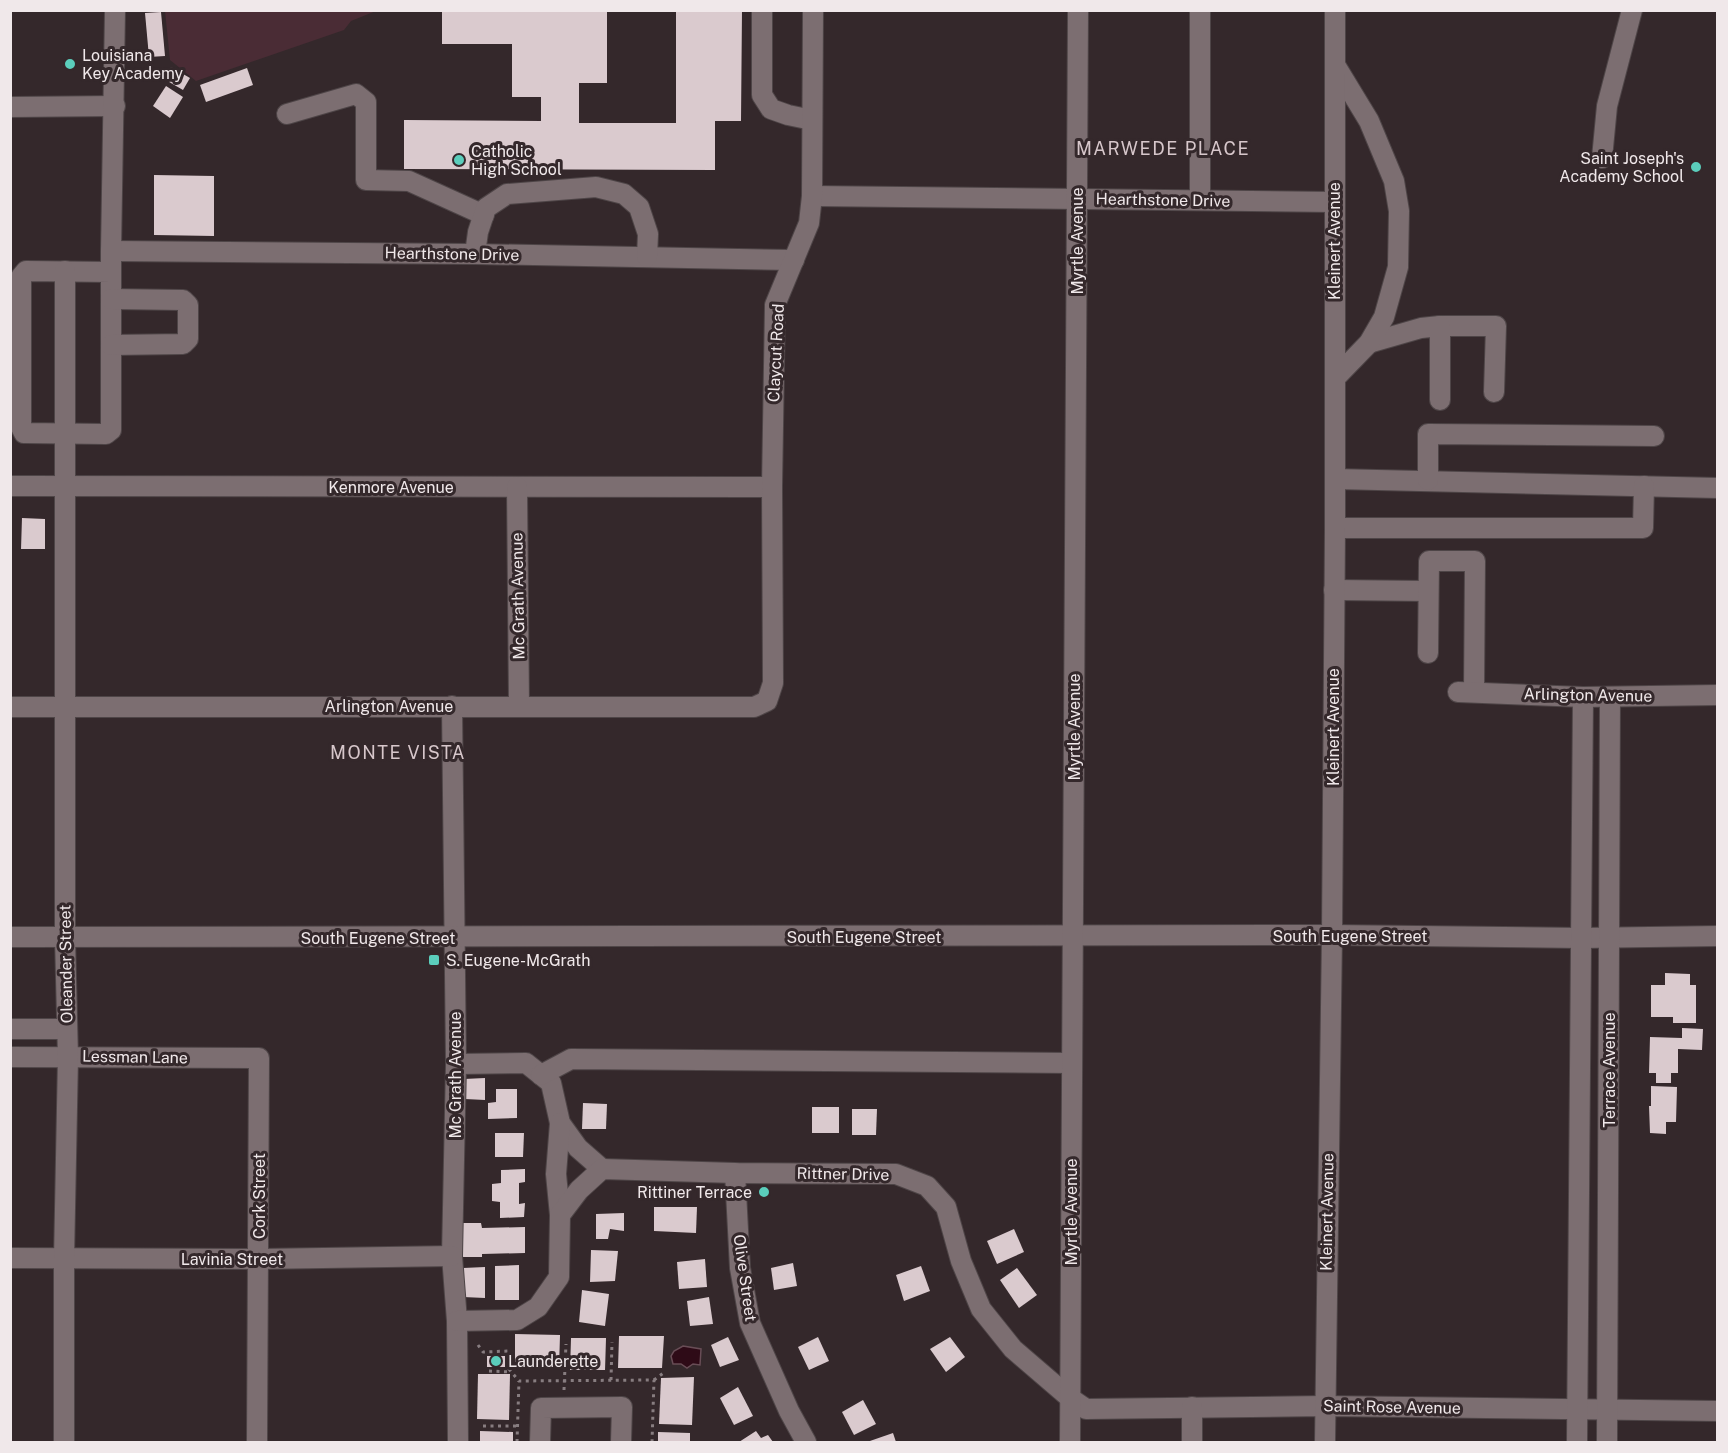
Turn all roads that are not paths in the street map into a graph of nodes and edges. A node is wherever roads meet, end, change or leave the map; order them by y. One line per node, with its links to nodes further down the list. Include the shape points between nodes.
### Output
1 (115, 10): 9 (street)
2 (762, 10): 12 (street, via 762,96 771,109)
3 (813, 10): 12 (street, Claycut Road)
4 (1078, 10): 15 (street, Myrtle Avenue)
5 (1200, 10): 16 (street)
6 (1335, 10): 8 (street, Kleinert Avenue)
7 (1632, 10): 13 (street, via 1607,106)
8 (1335, 65): 17 (street, Kleinert Avenue); 27 (street, via 1369,122 1394,181 1399,211 1398,267 1384,317)
9 (115, 106): 10 (street); 19 (street)
10 (10, 107)
11 (287, 114): 18 (street, via 356,94 366,102 366,180 409,181)
12 (812, 120): 14 (street, Claycut Road)
13 (1602, 158)
14 (812, 196): 15 (street, Hearthstone Drive); 22 (street, Claycut Road, via 809,223)
15 (1077, 199): 16 (street, Hearthstone Drive); 57 (street, Myrtle Avenue)
16 (1200, 200): 17 (street, Hearthstone Drive)
17 (1334, 202): 29 (street, Kleinert Avenue)
18 (484, 215): 20 (street); 21 (street, via 486,208 507,194 596,187 624,194 639,207 648,234)
19 (111, 252): 20 (street, Hearthstone Drive); 24 (street)
20 (475, 254): 21 (street, Hearthstone Drive)
21 (646, 257): 22 (street, Hearthstone Drive)
22 (794, 260): 40 (street, Claycut Road, via 775,305)
23 (65, 271): 24 (street); 32 (street, Oleander Street); 32 (street, via 26,271 21,277 21,427 24,433)
24 (111, 272): 25 (street)
25 (111, 299): 28 (street); 28 (street, via 183,300 188,305 188,339 183,344)
26 (1440, 326): 27 (street); 30 (street, via 1496,326); 31 (street)
27 (1369, 343): 29 (street)
28 (111, 345): 32 (street, via 111,430 106,434)
29 (1335, 378): 34 (street, Kleinert Avenue)
30 (1494, 392)
31 (1440, 400)
32 (66, 434): 37 (street, Oleander Street)
33 (1654, 436): 35 (street, via 1428,434)
34 (1335, 479): 35 (street); 42 (street, Kleinert Avenue)
35 (1428, 480): 38 (street)
36 (10, 486): 37 (street, Kenmore Avenue)
37 (66, 486): 39 (street, Kenmore Avenue); 53 (street, Oleander Street)
38 (1644, 486): 41 (street); 43 (street, via 1643,528)
39 (517, 487): 40 (street, Kenmore Avenue); 55 (street, Mc Grath Avenue)
40 (772, 487): 51 (street, Claycut Road, via 773,683)
41 (1718, 488)
42 (1335, 528): 43 (street); 45 (street, Kleinert Avenue)
43 (1428, 528): 44 (street)
44 (1429, 561): 46 (street); 49 (street, Arlington Avenue, via 1475,561 1466,692)
45 (1334, 590): 46 (street); 56 (street, Kleinert Avenue)
46 (1428, 591): 47 (street)
47 (1428, 653)
48 (1718, 695): 50 (street, Arlington Avenue)
49 (1583, 697): 50 (street, Arlington Avenue); 62 (street, Terrace Avenue)
50 (1610, 697): 63 (street, Terrace Avenue)
51 (767, 700): 55 (street, Arlington Avenue, via 754,706)
52 (10, 706): 53 (street, Arlington Avenue)
53 (66, 706): 54 (street, Arlington Avenue); 60 (street, Oleander Street)
54 (452, 706): 55 (street, Arlington Avenue); 61 (street, Mc Grath Avenue)
55 (519, 706)
56 (1332, 935): 57 (street, South Eugene Street); 62 (street, South Eugene Street); 82 (street, Kleinert Avenue)
57 (1072, 936): 61 (street, South Eugene Street); 69 (street, Myrtle Avenue)
58 (1718, 936): 63 (street, South Eugene Street)
59 (10, 937): 60 (street, South Eugene Street)
60 (65, 938): 61 (street, South Eugene Street); 65 (street, Oleander Street)
61 (454, 938): 70 (street, Mc Grath Avenue)
62 (1581, 938): 63 (street, South Eugene Street); 84 (street, Terrace Avenue)
63 (1610, 938): 85 (street, Terrace Avenue)
64 (10, 1029): 65 (street)
65 (67, 1029): 67 (street, Oleander Street)
66 (10, 1057): 67 (street, Lessman Lane)
67 (68, 1057): 68 (street, Lessman Lane); 78 (street, Oleander Street)
68 (260, 1058): 79 (street, Cork Street)
69 (1072, 1063): 71 (street, via 571,1059); 81 (street, Myrtle Avenue)
70 (456, 1064): 71 (street, via 526,1063); 76 (street, Mc Grath Avenue)
71 (541, 1075): 72 (street, via 551,1083)
72 (560, 1123): 73 (street, via 578,1148); 75 (street, via 556,1174)
73 (602, 1169): 74 (street, Rittner Drive); 75 (street)
74 (735, 1173): 81 (street, Rittner Drive, via 896,1174 927,1186 946,1207 961,1261 981,1309 1013,1349); 92 (street, Olive Street, via 740,1268 750,1323)
75 (560, 1215): 80 (street, via 559,1277 538,1307 517,1320)
76 (453, 1256): 79 (street, Lavinia Street); 80 (street, Mc Grath Avenue)
77 (10, 1258): 78 (street, Lavinia Street)
78 (64, 1259): 79 (street, Lavinia Street); 87 (street, Oleander Street)
79 (259, 1259): 88 (street, Cork Street)
80 (457, 1321): 89 (street, Mc Grath Avenue)
81 (1070, 1398): 83 (street, Saint Rose Avenue, via 1086,1409); 93 (street, Myrtle Avenue)
82 (1324, 1406): 83 (street, Saint Rose Avenue); 84 (street, Saint Rose Avenue); 95 (street, Kleinert Avenue)
83 (1192, 1407): 94 (street)
84 (1577, 1410): 85 (street, Saint Rose Avenue); 96 (street, Terrace Avenue)
85 (1607, 1411): 86 (street, Saint Rose Avenue); 97 (street, Terrace Avenue)
86 (1718, 1411)
87 (64, 1443)
88 (257, 1443)
89 (458, 1443)
90 (540, 1443): 91 (street, via 541,1408 621,1407)
91 (621, 1443)
92 (806, 1443)
93 (1070, 1443)
94 (1192, 1443)
95 (1325, 1443)
96 (1577, 1443)
97 (1607, 1443)

